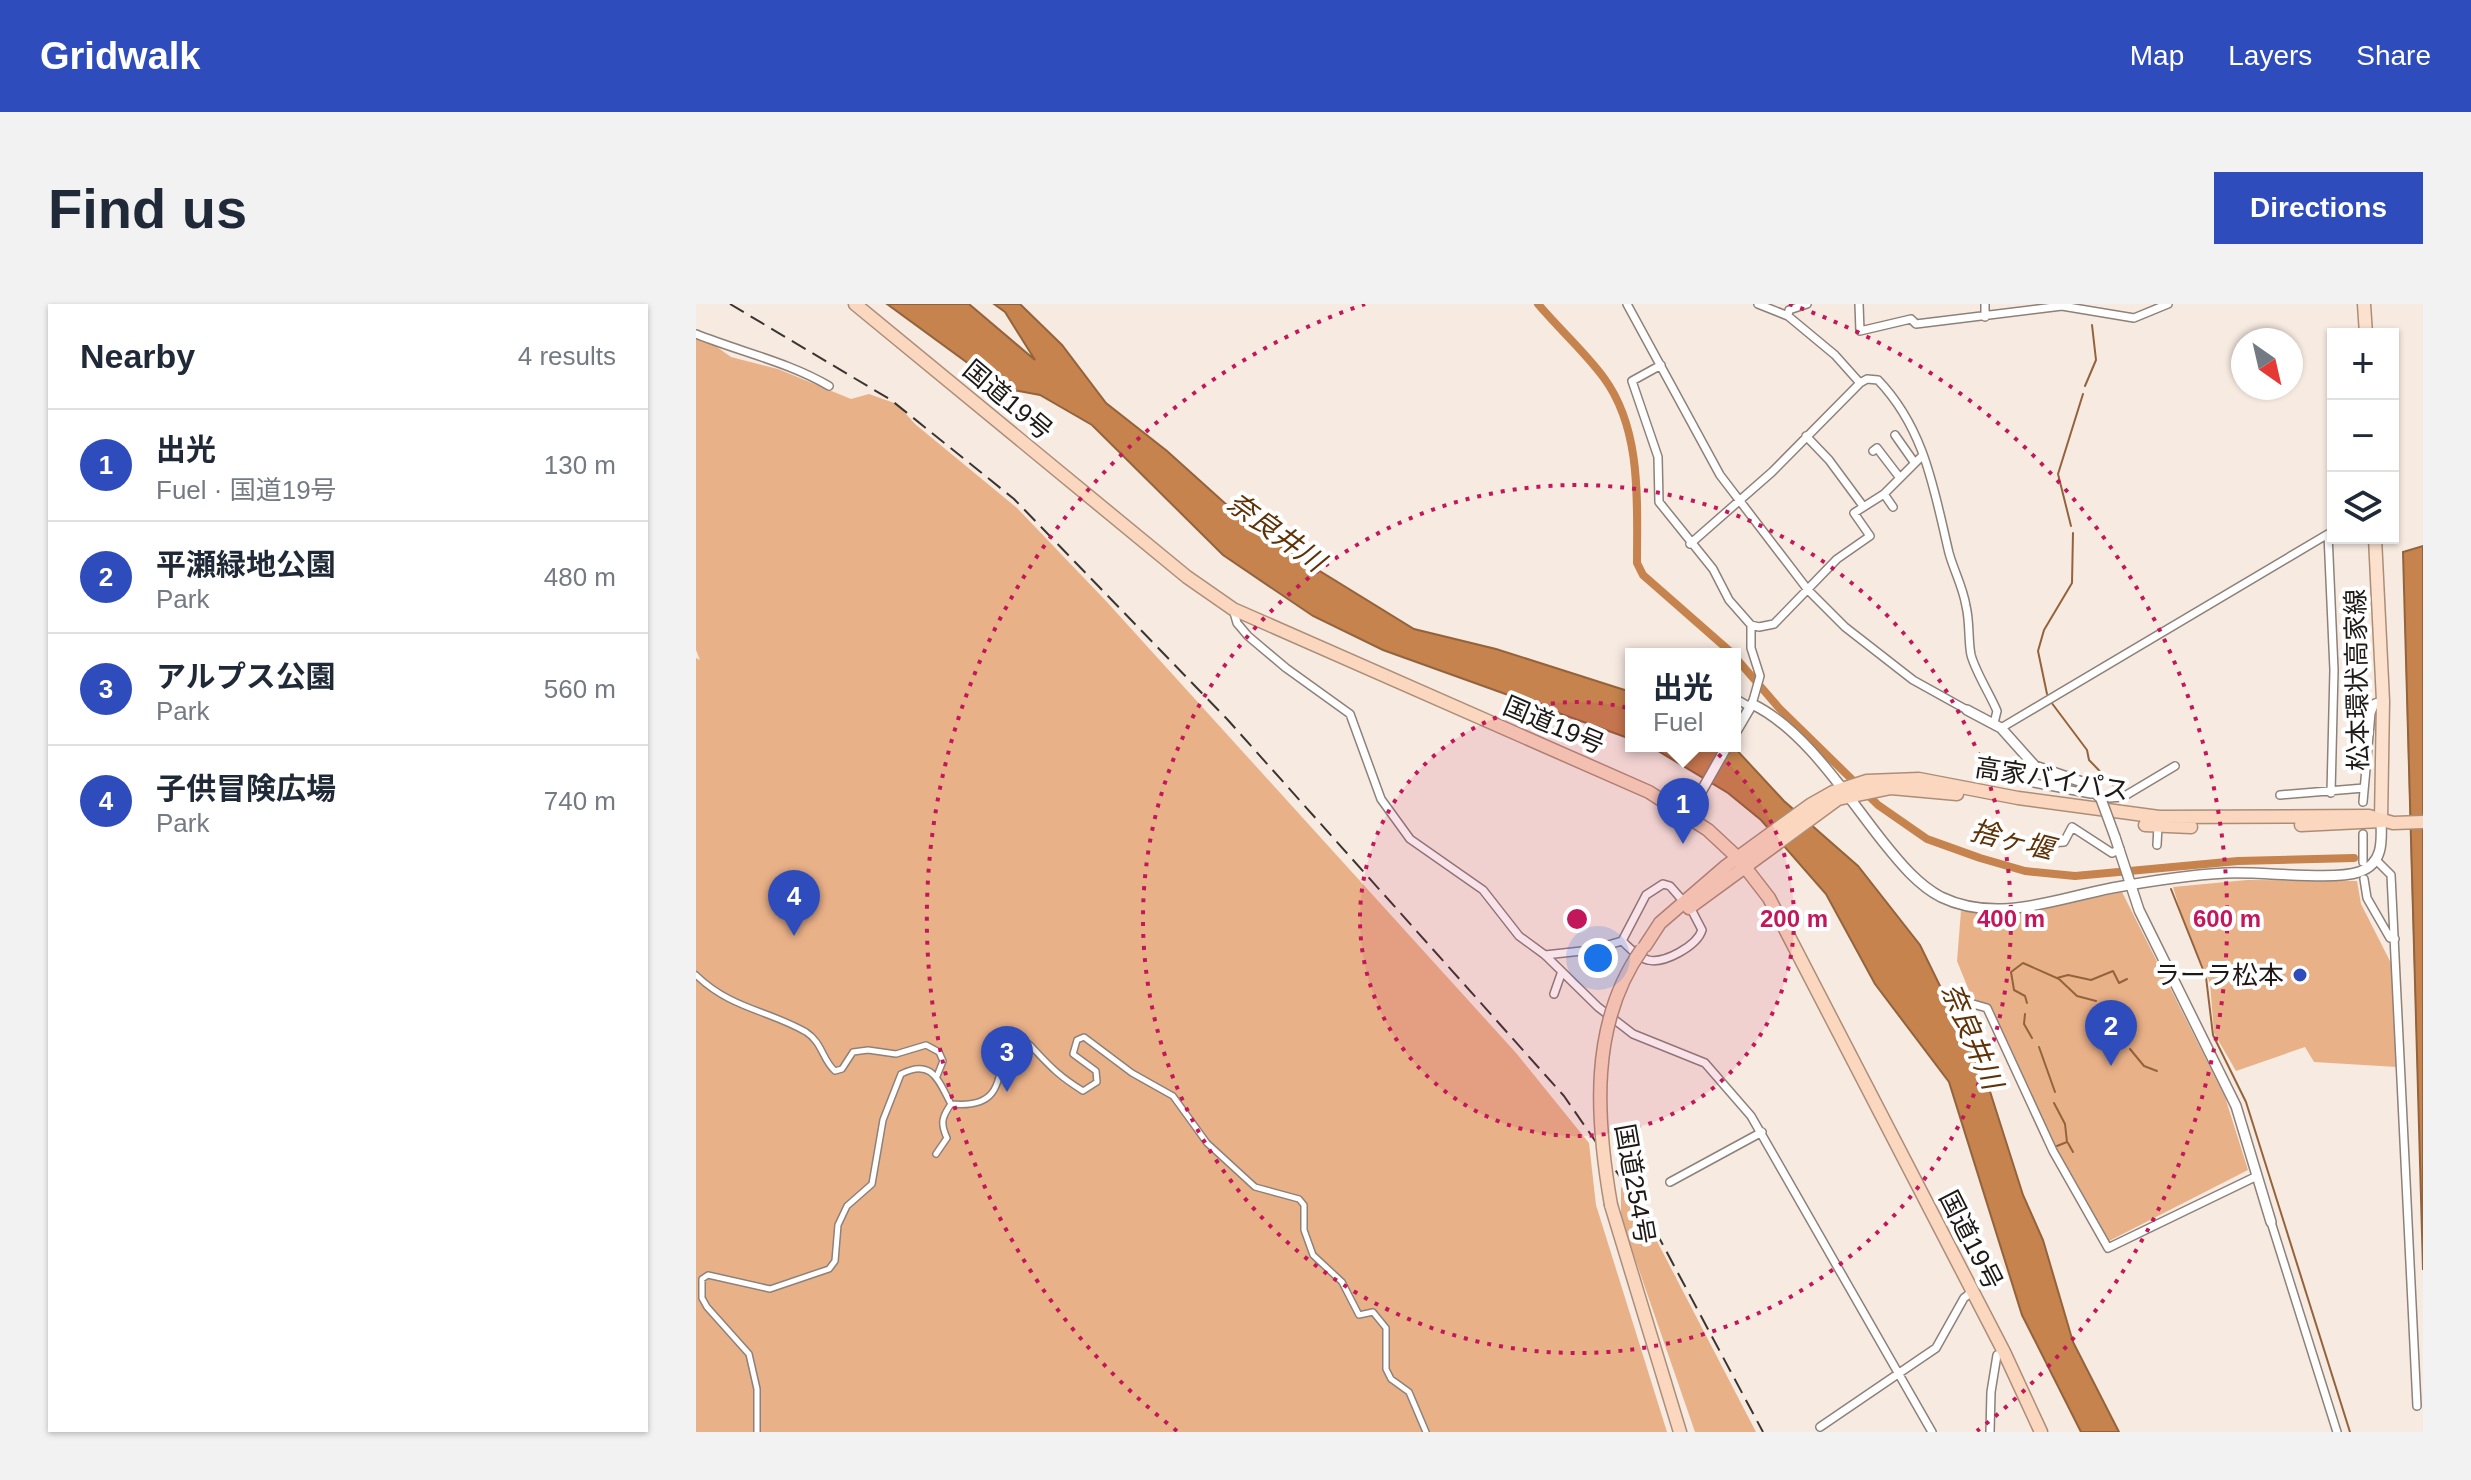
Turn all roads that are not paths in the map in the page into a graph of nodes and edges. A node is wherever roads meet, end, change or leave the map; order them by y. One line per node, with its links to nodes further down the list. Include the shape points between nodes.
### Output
1 (855, 304): 29 (highway, 国道19号)
2 (1627, 304): 13 (street)
3 (1758, 304): 9 (street)
4 (1807, 304): 9 (street, via 1789,310)
5 (1859, 304): 10 (street, via 1860,331 1911,319 1916,324)
6 (1985, 304): 10 (street)
7 (2168, 304): 10 (street, via 2134,318 2062,306)
8 (2364, 304): 11 (main road)
9 (1788, 316): 14 (street)
10 (1985, 317)
11 (2366, 328)
12 (696, 334): 15 (street, via 795,367)
13 (1661, 365): 23 (street); 26 (street, via 1632,381 1658,457 1659,502)
14 (1860, 383): 17 (street); 19 (street, via 1878,380 1896,399 1922,444)
15 (829, 386)
16 (1895, 435): 20 (street)
17 (1806, 436): 23 (street); 24 (street)
18 (1873, 451): 21 (street, via 1877,448)
19 (1922, 456): 20 (street); 36 (street, via 1960,579 1971,656 1997,711)
20 (1914, 462): 21 (street)
21 (1900, 478): 22 (street)
22 (1884, 494): 24 (street); 25 (street)
23 (1738, 500): 26 (street); 28 (street)
24 (1863, 506): 28 (street, via 1854,513 1870,536 1837,559)
25 (1893, 507)
26 (1690, 544): 30 (street)
27 (2375, 544): 31 (main road, 松本環状高家線)
28 (1808, 590): 30 (street, via 1774,624); 34 (street, via 1845,627 1913,680)
29 (1233, 609): 48 (highway, 国道19号, via 1590,764); 64 (street, via 1248,636 1350,714 1381,799 1402,831 1483,890 1519,936)
30 (1751, 625): 33 (street, via 1760,676)
31 (2383, 701): 41 (street, via 2375,703 2371,713); 49 (main road, 松本環状高家線)
32 (1741, 702): 33 (street)
33 (1750, 707): 35 (street); 42 (street, via 1786,729)
34 (1967, 710): 36 (street)
35 (1741, 723)
36 (1998, 726): 38 (street); 43 (street, via 2328,534 2334,670)
37 (1723, 752): 48 (street)
38 (2035, 766): 45 (street, via 2088,784); 45 (street, via 2027,775 2034,783)
39 (2175, 766): 45 (street)
40 (1871, 785): 42 (highway, 高家バイパス); 47 (highway, 高家バイパス, via 1900,777 1933,780); 51 (highway, 高家バイパス, via 1939,790)
41 (2364, 788): 43 (street); 46 (street)
42 (1844, 793): 56 (highway, 高家バイパス); 60 (street, via 1907,870 1958,904 2005,911)
43 (2331, 793): 44 (street)
44 (2280, 795)
45 (2105, 798): 47 (street); 55 (street, bridge)
46 (2363, 802)
47 (2115, 813): 49 (highway, 高家バイパス, via 2189,819 2369,816)
48 (1688, 815): 56 (highway, 国道19号)
49 (2381, 821): 50 (highway, 高家バイパス); 51 (highway, 高家バイパス); 57 (street)
50 (2423, 822)
51 (2158, 825): 54 (street)
52 (2363, 834): 58 (street)
53 (2049, 843): 55 (street, via 2064,842 2072,827)
54 (2157, 845)
55 (2122, 854): 60 (street)
56 (1745, 858): 61 (highway, 国道254号); 76 (highway, 国道19号, via 1789,931)
57 (2376, 860): 60 (street, via 2344,874 2225,873); 62 (street, via 2391,875)
58 (2363, 862)
59 (2364, 879): 62 (street, via 2370,905)
60 (2130, 881): 73 (street, via 2147,927 2236,1106)
61 (1687, 904): 63 (street, via 1670,886 1654,887); 63 (street, via 1702,930 1694,944 1657,961 1643,959); 84 (highway, 国道254号, bridge, via 1660,923 1613,1002 1603,1052 1601,1118 1611,1205)
62 (2395, 939): 80 (street)
63 (1622, 941): 64 (street)
64 (1545, 955): 65 (street)
65 (1561, 974): 67 (street); 71 (street, via 1633,1034 1705,1063)
66 (696, 975): 69 (street, via 736,1004 806,1032 835,1071 853,1052 896,1054 926,1045 943,1061)
67 (1554, 994)
68 (1973, 1004): 73 (street, via 1991,1014 2053,1151 2108,1248)
69 (937, 1076): 70 (street); 77 (street, via 914,1067 901,1074 881,1132 872,1184 847,1206 829,1269 770,1289 708,1275 702,1279)
70 (951, 1104): 72 (street, via 943,1116 947,1138); 83 (street, via 975,1104 991,1096 1000,1082 1003,1052 1019,1042 1029,1044 1061,1078 1089,1090 1097,1082 1096,1071 1073,1054 1077,1040 1084,1037 1173,1096 1226,1163 1255,1187 1295,1196 1304,1205 1304,1230 1313,1255 1342,1282 1359,1315 1373,1312 1386,1328 1386,1369 1409,1392)
71 (1762, 1132): 74 (street); 79 (street)
72 (936, 1154)
73 (2257, 1176): 75 (street)
74 (1670, 1182)
75 (2271, 1222): 88 (street)
76 (1973, 1291): 78 (highway, 国道19号); 79 (street, via 1936,1348)
77 (699, 1298): 82 (street, via 749,1354 757,1389)
78 (2004, 1352): 86 (street, via 1997,1355 1993,1368); 87 (highway, 国道19号)
79 (1897, 1376): 81 (street); 85 (street)
80 (2417, 1406)
81 (1820, 1427)
82 (757, 1432)
83 (1426, 1432)
84 (1680, 1432)
85 (1932, 1432)
86 (1990, 1432)
87 (2041, 1432)
88 (2337, 1432)

